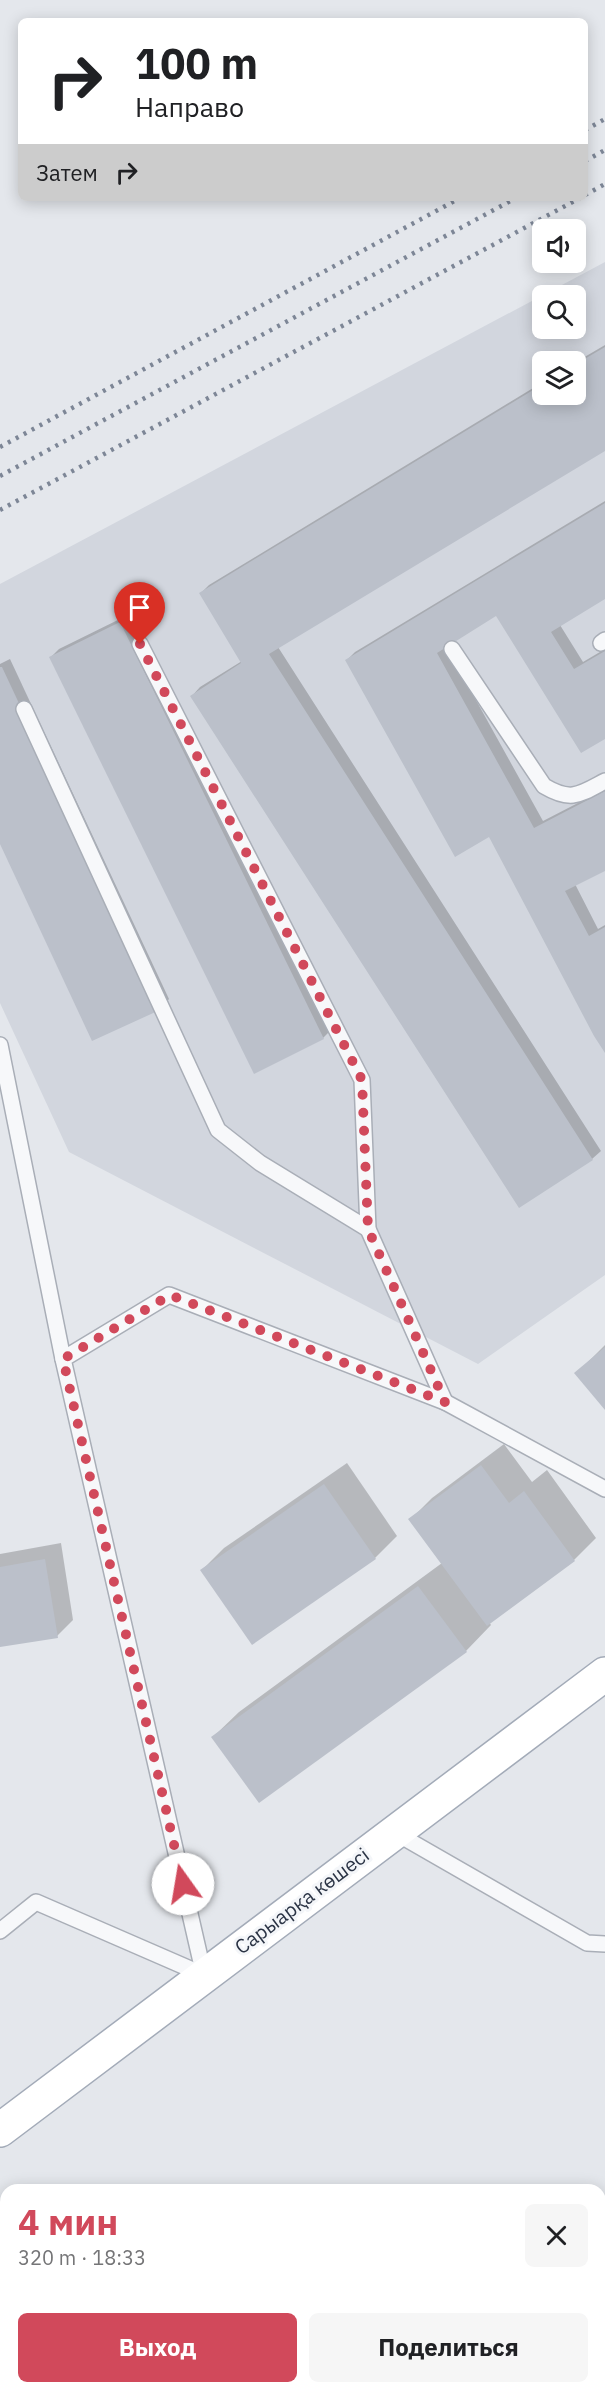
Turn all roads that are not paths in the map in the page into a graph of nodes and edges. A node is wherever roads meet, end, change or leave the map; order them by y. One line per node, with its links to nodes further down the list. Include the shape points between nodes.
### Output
1 (140, 644): 6 (lane, via 362,1080)
2 (452, 650): 4 (lane, via 544,786 560,795 578,796)
3 (24, 709): 6 (lane, via 218,1130 260,1163)
4 (605, 781)
5 (0, 1045): 7 (lane)
6 (368, 1229): 8 (lane)
7 (63, 1359): 8 (lane, via 170,1295); 14 (lane)
8 (445, 1402): 9 (lane)
9 (605, 1489)
10 (605, 1674): 11 (main road, Сарыарқа көшесі)
11 (394, 1832): 13 (lane, via 587,1943); 14 (main road, Сарыарқа көшесі)
12 (0, 1931): 14 (lane, via 36,1902)
13 (605, 1944)
14 (204, 1975): 15 (main road, Сарыарқа көшесі)
15 (0, 2130)

